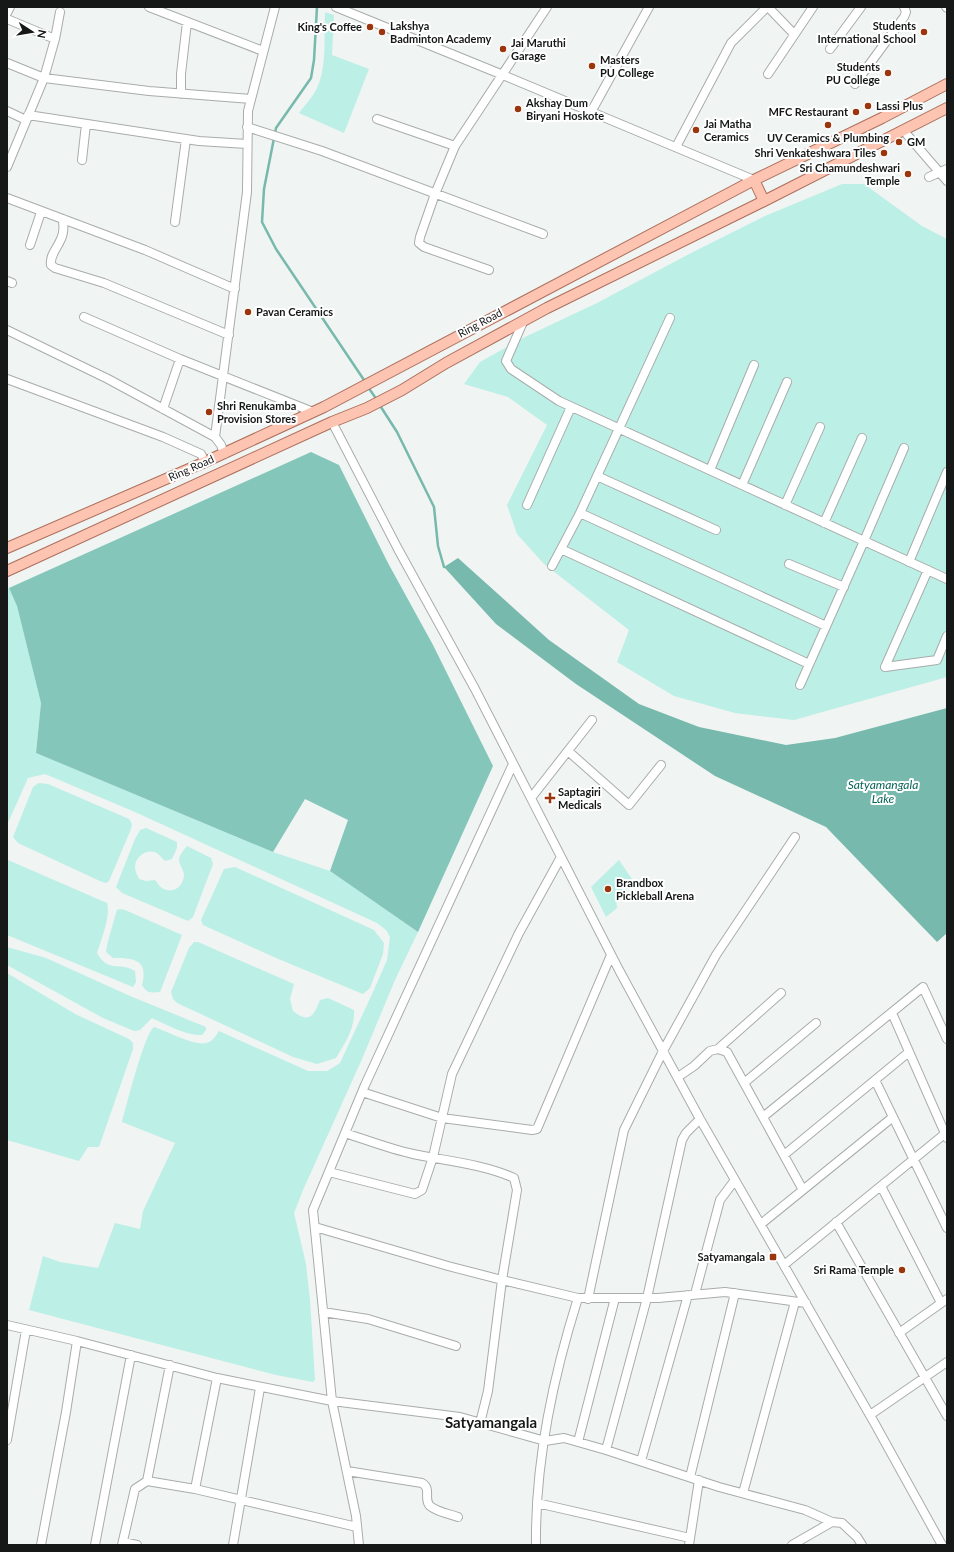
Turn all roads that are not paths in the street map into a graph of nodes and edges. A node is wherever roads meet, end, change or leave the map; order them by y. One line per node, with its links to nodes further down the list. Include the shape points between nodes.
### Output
1 (10, 7): 12 (street)
2 (149, 7): 14 (street)
3 (275, 7): 18 (street)
4 (336, 7): 21 (street)
5 (547, 7): 21 (street)
6 (649, 7): 29 (street)
7 (767, 7): 15 (street); 38 (street, via 731,43)
8 (813, 7): 15 (street)
9 (861, 7): 17 (street)
10 (904, 7): 23 (street, via 904,17)
11 (60, 12): 16 (street)
12 (7, 13)
13 (7, 19): 16 (street)
14 (187, 22): 18 (street); 25 (street)
15 (794, 34): 20 (street)
16 (55, 39): 22 (street)
17 (830, 49)
18 (263, 51): 26 (street)
19 (7, 63): 22 (street)
20 (768, 74)
21 (503, 75): 29 (street); 37 (street)
22 (44, 78): 25 (street); 30 (street)
23 (855, 84)
24 (947, 84): 44 (main road, Ring Road)
25 (181, 94): 26 (street)
26 (251, 99): 33 (street)
27 (947, 108): 34 (main road, Ring Road)
28 (7, 111): 30 (street)
29 (591, 112): 38 (street)
30 (27, 117): 32 (street); 39 (street)
31 (377, 119): 37 (street)
32 (86, 124): 35 (street); 40 (street)
33 (248, 127): 36 (street); 46 (street, via 322,151)
34 (903, 130): 42 (street); 48 (main road, Ring Road)
35 (186, 139): 36 (street); 51 (street)
36 (247, 144): 55 (street, via 247,192)
37 (455, 146): 46 (street)
38 (676, 147): 44 (street)
39 (9, 156): 41 (street)
40 (82, 160)
41 (7, 167)
42 (943, 170): 43 (street); 45 (street)
43 (929, 177)
44 (754, 180): 48 (main road); 66 (main road, Ring Road)
45 (947, 181)
46 (435, 194): 52 (street); 54 (street, via 419,243)
47 (7, 198): 49 (street)
48 (764, 201): 58 (main road, Ring Road)
49 (41, 212): 50 (street); 53 (street)
50 (63, 219): 55 (street, via 145,250); 60 (street, via 64,232 50,260 55,268 104,283)
51 (175, 222)
52 (543, 234)
53 (30, 245)
54 (489, 270)
55 (235, 289): 60 (street)
56 (84, 317): 61 (street)
57 (670, 318): 72 (street)
58 (523, 322): 67 (street, via 506,361 511,369); 70 (main road, Ring Road, via 402,390)
59 (7, 330): 68 (street)
60 (229, 335): 63 (street)
61 (180, 359): 63 (street); 68 (street)
62 (754, 365): 78 (street)
63 (223, 376): 69 (street); 73 (street)
64 (7, 379): 77 (street, via 163,437 201,454)
65 (787, 382): 81 (street)
66 (324, 407): 69 (main road, Ring Road); 70 (main road)
67 (571, 407): 72 (street); 82 (street)
68 (163, 409): 73 (street)
69 (313, 412): 76 (main road, Ring Road)
70 (332, 422): 94 (main road, Ring Road); 103 (street)
71 (820, 427): 83 (street)
72 (619, 429): 78 (street); 80 (street)
73 (215, 437): 76 (street)
74 (862, 438): 85 (street)
75 (904, 448): 87 (street)
76 (224, 454): 77 (main road, Ring Road)
77 (205, 462): 88 (main road, Ring Road)
78 (710, 470): 81 (street)
79 (947, 472): 90 (street)
80 (597, 476): 84 (street); 86 (street)
81 (742, 485): 83 (street)
82 (527, 505)
83 (785, 505): 85 (street)
84 (580, 513): 89 (street); 97 (street)
85 (824, 523): 87 (street)
86 (716, 530)
87 (864, 541): 90 (street); 96 (street)
88 (7, 548)
89 (561, 549): 92 (street); 99 (street)
90 (909, 562): 93 (street)
91 (789, 564): 96 (street)
92 (552, 566)
93 (928, 570): 95 (street); 98 (street, via 885,667 937,660)
94 (7, 571)
95 (947, 579)
96 (844, 587): 97 (street)
97 (826, 626): 99 (street)
98 (947, 636)
99 (810, 664): 100 (street)
100 (800, 685)
101 (592, 720): 102 (street)
102 (568, 751): 104 (street, via 629,805); 105 (street)
103 (513, 764): 105 (street); 119 (street)
104 (660, 765)
105 (531, 798): 107 (street)
106 (795, 837): 114 (street, via 716,955)
107 (561, 857): 108 (street); 122 (street, via 519,933 452,1074)
108 (611, 955): 114 (street); 122 (street, via 537,1129)
109 (781, 993): 113 (street)
110 (892, 1013): 112 (street, via 923,988); 115 (street); 120 (street)
111 (816, 1023): 118 (street)
112 (947, 1039)
113 (718, 1049): 116 (street, via 710,1051); 118 (street, via 727,1052)
114 (663, 1051): 116 (street); 144 (street, via 624,1130)
115 (909, 1052): 117 (street); 125 (street)
116 (678, 1077): 123 (street)
117 (875, 1080): 121 (street); 126 (street)
118 (744, 1083): 120 (street)
119 (362, 1092): 122 (street); 124 (street)
120 (763, 1117): 126 (street)
121 (893, 1117): 128 (street); 132 (street)
122 (442, 1118): 127 (street)
123 (700, 1119): 130 (street); 143 (street, via 682,1140)
124 (345, 1133): 127 (street, via 412,1154); 129 (street)
125 (946, 1135): 128 (street)
126 (784, 1155): 132 (street)
127 (433, 1157): 129 (street, via 422,1190 415,1194); 138 (street, via 500,1172 514,1178 517,1190)
128 (913, 1159): 131 (street); 136 (street)
129 (329, 1172): 135 (street, via 313,1210)
130 (735, 1180): 134 (street); 140 (street, via 720,1200)
131 (881, 1186): 133 (street); 145 (street)
132 (803, 1190): 134 (street)
133 (836, 1222): 137 (street); 151 (street)
134 (761, 1224): 137 (street)
135 (315, 1227): 138 (street); 148 (street)
136 (947, 1228)
137 (784, 1265): 147 (street)
138 (502, 1280): 141 (street); 163 (street, via 488,1391)
139 (735, 1293): 140 (street); 146 (street); 170 (street)
140 (691, 1294): 143 (street); 168 (street)
141 (578, 1298): 144 (street); 165 (street, via 552,1399)
142 (615, 1298): 143 (street); 144 (street); 166 (street)
143 (647, 1298): 167 (street)
144 (588, 1299)
145 (944, 1301): 151 (street)
146 (795, 1302): 147 (street); 174 (street)
147 (806, 1304): 161 (street)
148 (323, 1312): 153 (street, via 368,1319); 160 (street)
149 (7, 1325): 150 (street)
150 (26, 1330): 152 (street); 164 (street)
151 (900, 1333): 157 (street)
152 (77, 1341): 154 (street); 182 (street)
153 (456, 1346)
154 (131, 1355): 156 (street); 183 (street)
155 (947, 1362): 157 (street)
156 (170, 1365): 158 (street); 172 (street)
157 (925, 1377): 161 (street); 162 (street)
158 (217, 1378): 159 (street); 173 (street)
159 (260, 1388): 160 (street); 175 (street)
160 (332, 1401): 163 (street, via 460,1417); 169 (street)
161 (870, 1415): 190 (street)
162 (947, 1416)
163 (480, 1423): 165 (street)
164 (7, 1440)
165 (545, 1441): 166 (street, via 564,1438); 176 (street)
166 (578, 1442): 167 (street)
167 (606, 1450): 168 (street)
168 (641, 1462): 170 (street)
169 (347, 1471): 177 (street, via 422,1483 428,1490 429,1505); 179 (street)
170 (690, 1477): 171 (street)
171 (699, 1480): 174 (street); 180 (street)
172 (147, 1481): 173 (street); 181 (street, via 135,1490)
173 (195, 1489): 175 (street)
174 (742, 1493): 178 (street, via 805,1510)
175 (241, 1500): 179 (street); 185 (street)
176 (537, 1503): 180 (street); 187 (street)
177 (458, 1517)
178 (832, 1522): 188 (street); 189 (street, via 842,1523 857,1536)
179 (357, 1527): 186 (street)
180 (689, 1542)
181 (122, 1543): 184 (street)
182 (41, 1545)
183 (96, 1545)
184 (137, 1545)
185 (233, 1545)
186 (359, 1545)
187 (536, 1545)
188 (792, 1545)
189 (862, 1545)
190 (942, 1545)

